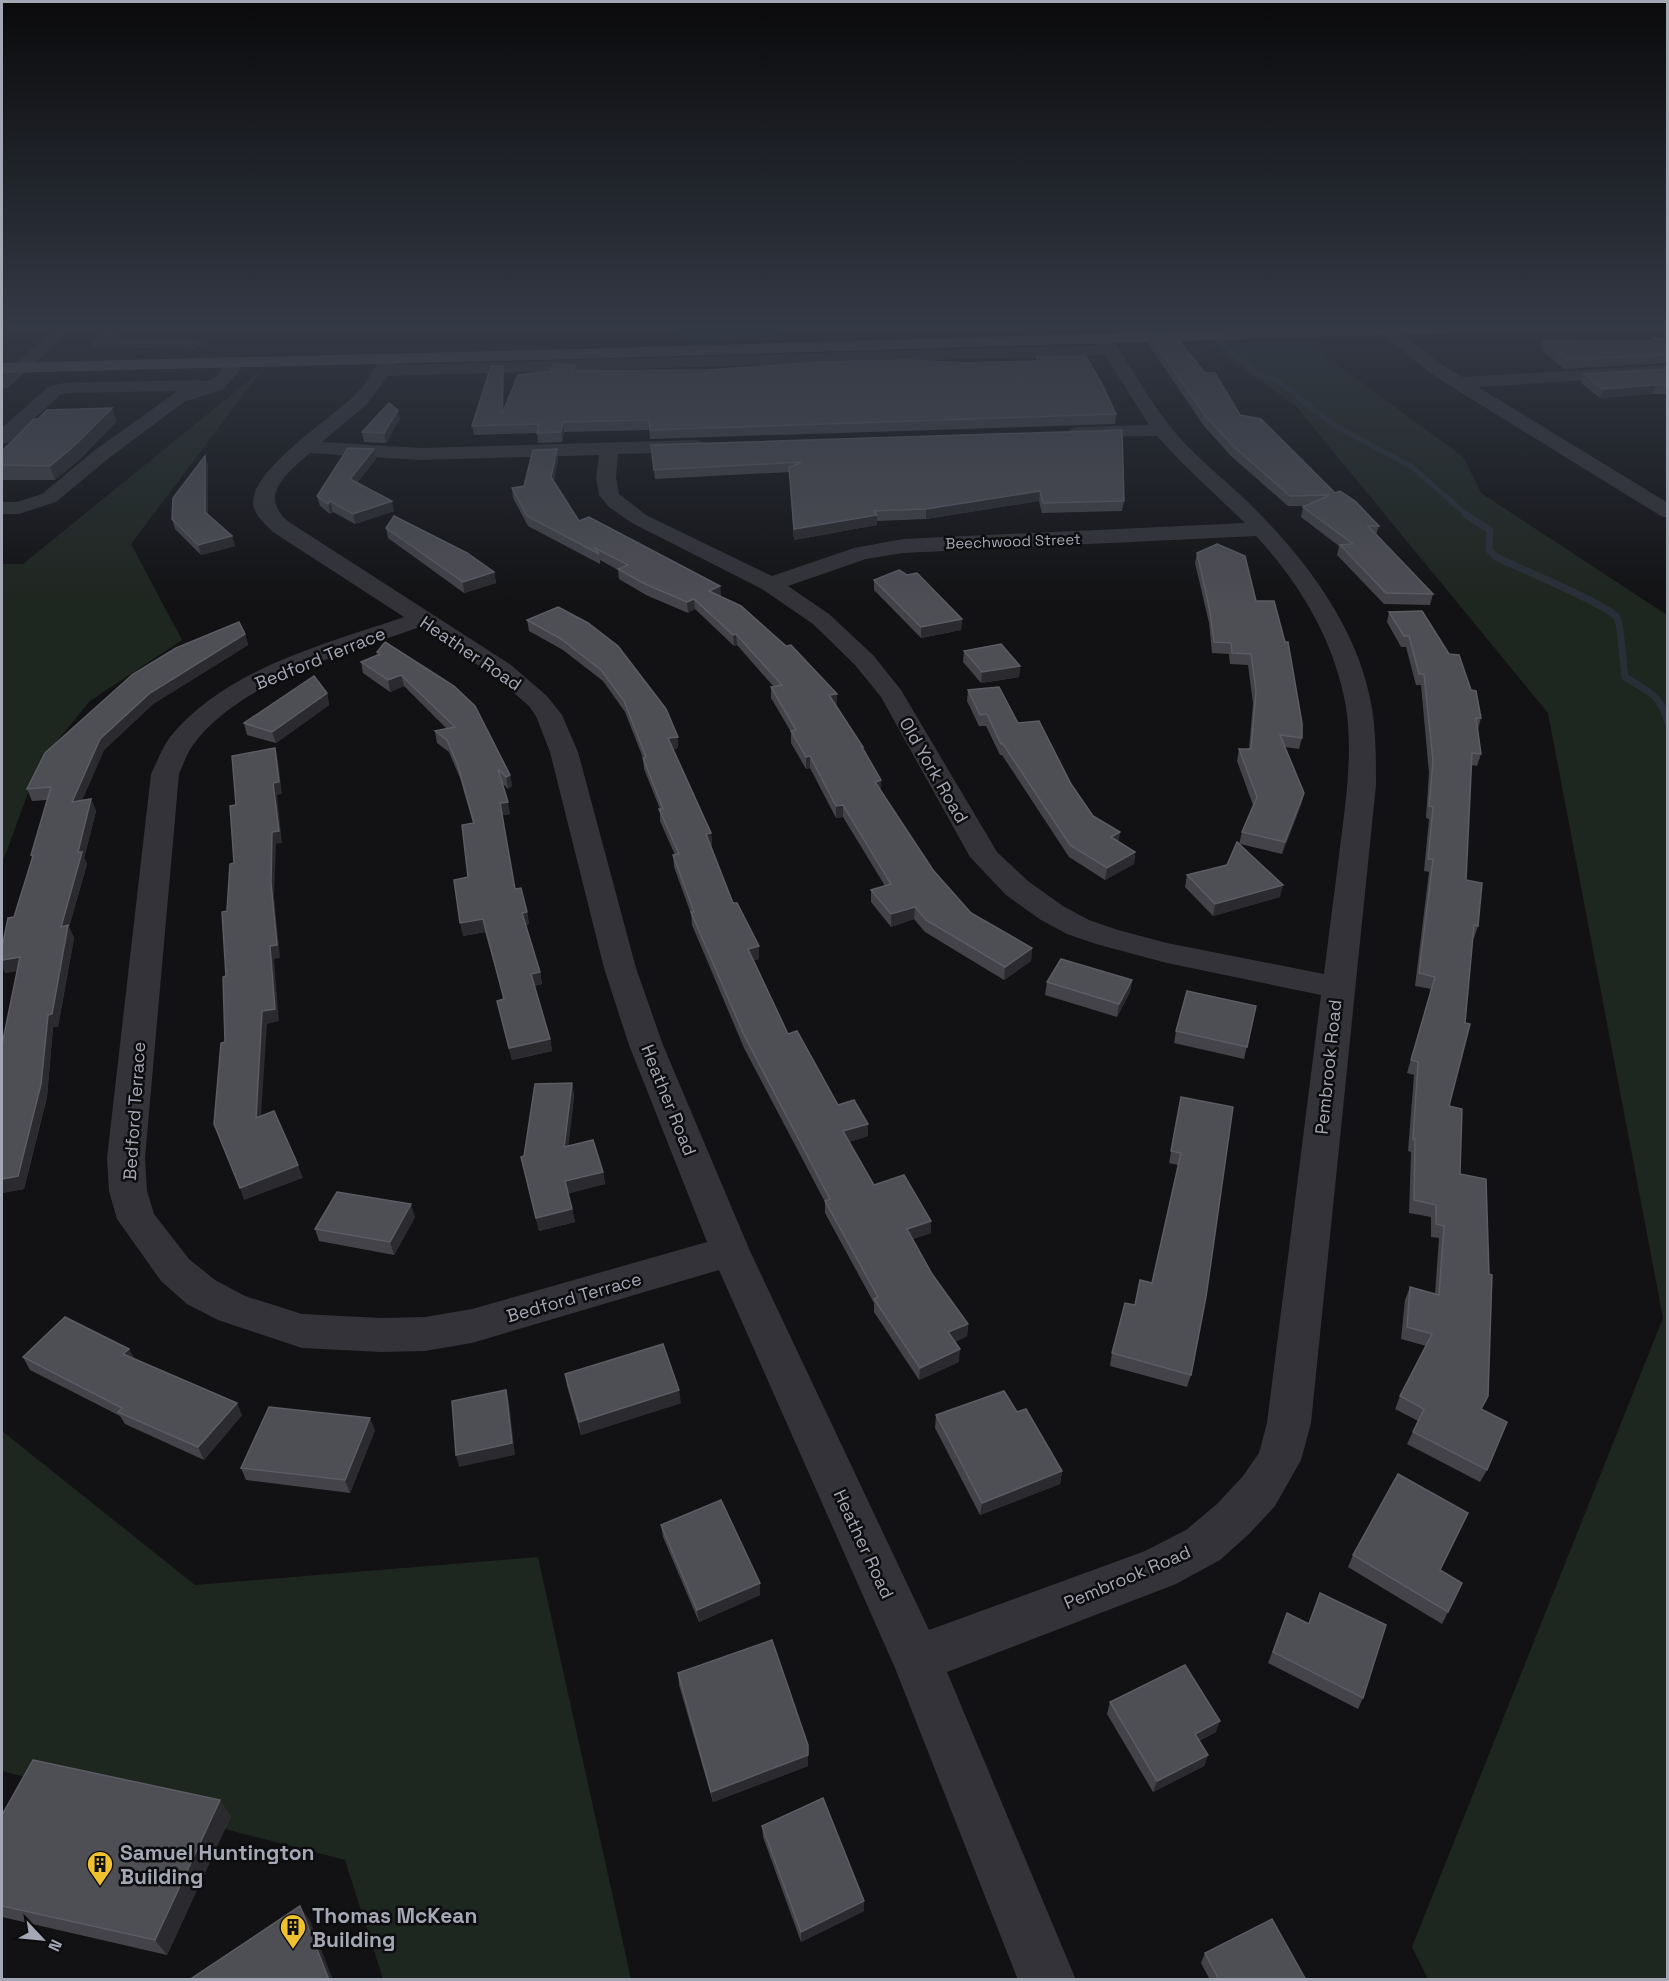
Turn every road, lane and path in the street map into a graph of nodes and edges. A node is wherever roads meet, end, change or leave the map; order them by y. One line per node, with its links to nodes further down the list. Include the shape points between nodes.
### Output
1 (22, 419): 8 (street)
2 (150, 419): 12 (street)
3 (337, 419): 10 (street, Heather Road)
4 (1156, 419): 6 (street, Pembrook Road)
5 (1517, 419): 15 (street)
6 (1163, 430): 7 (street); 16 (street, Pembrook Road)
7 (1057, 434)
8 (2, 438)
9 (716, 445): 11 (street)
10 (305, 447): 11 (street, via 422,454); 18 (street, Heather Road, via 264,496 269,517)
11 (609, 448): 17 (street, Old York Road, via 606,478 609,495 616,503 639,519)
12 (66, 484): 13 (street); 14 (street, via 39,503)
13 (23, 485)
14 (2, 508)
15 (1668, 512)
16 (1262, 529): 17 (street, Beechwood Street, via 903,546 862,553); 19 (street, Pembrook Road, via 1299,571 1325,614 1345,656 1360,706 1364,759)
17 (770, 584): 19 (street, Old York Road, via 828,626 879,677 985,857 1025,894 1078,927 1127,943)
18 (420, 619): 20 (street, Heather Road, via 502,670 537,700 558,731 620,968); 20 (street, Bedford Terrace, via 262,679 199,721 184,735 168,762 126,1158 128,1191 136,1219 175,1270 201,1292 266,1321 302,1331 339,1334 425,1334 472,1326)
19 (1337, 987): 21 (street, Pembrook Road, via 1289,1423 1279,1460 1259,1491 1203,1545 1159,1568)
20 (730, 1251): 21 (street, Heather Road)
21 (917, 1659): 22 (street, Heather Road)
22 (1047, 1980)

